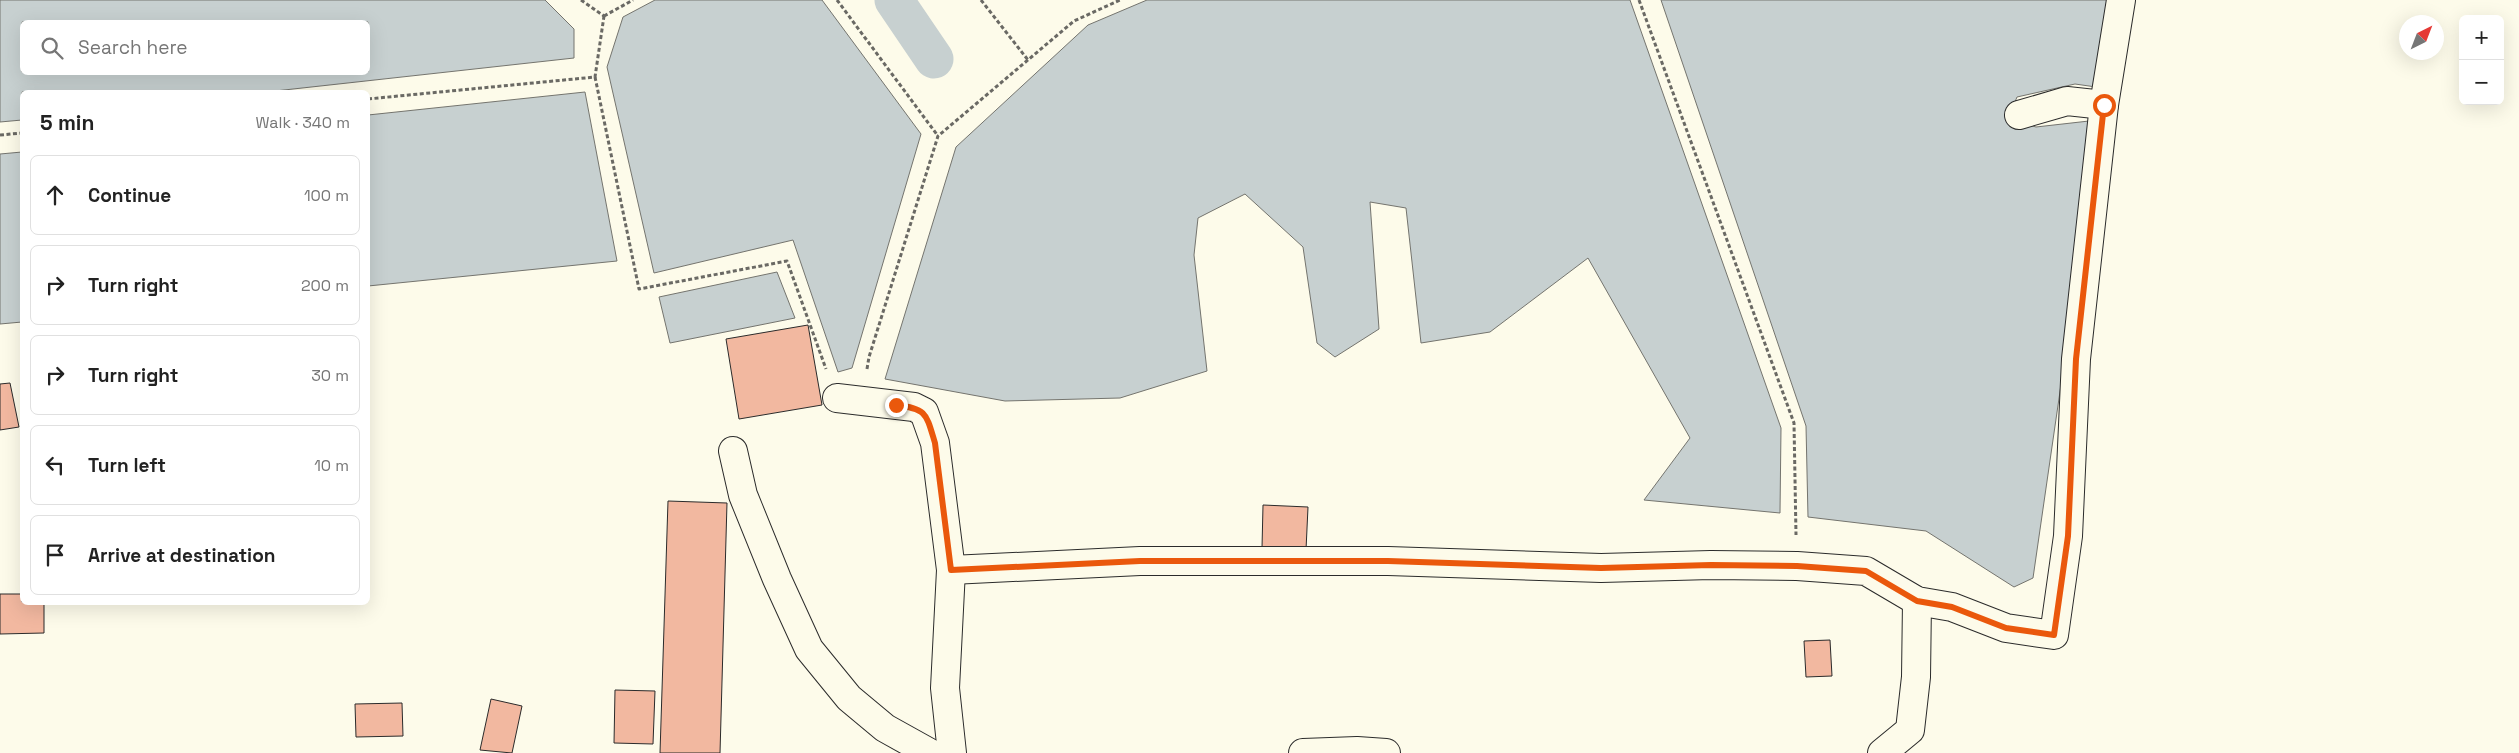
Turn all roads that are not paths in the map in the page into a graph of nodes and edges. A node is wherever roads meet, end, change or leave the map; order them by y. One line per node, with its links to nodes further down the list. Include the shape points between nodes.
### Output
1 (2121, 0): 2 (street)
2 (2104, 105): 3 (street, via 2067,102); 7 (street, via 2076,359 2068,536 2054,635 2006,628 1952,607)
3 (2019, 115)
4 (850, 400): 6 (street, via 914,407 924,412 935,443)
5 (733, 451): 8 (street, via 743,495 809,648 849,698 885,728)
6 (951, 570): 7 (street, via 1140,561 1388,561 1601,568 1797,566 1866,571); 9 (street, via 945,688)
7 (1917, 601): 12 (street, via 1916,677 1910,730)
8 (930, 753)
9 (952, 753)
10 (1303, 753): 11 (street)
11 (1386, 753)
12 (1882, 753)

